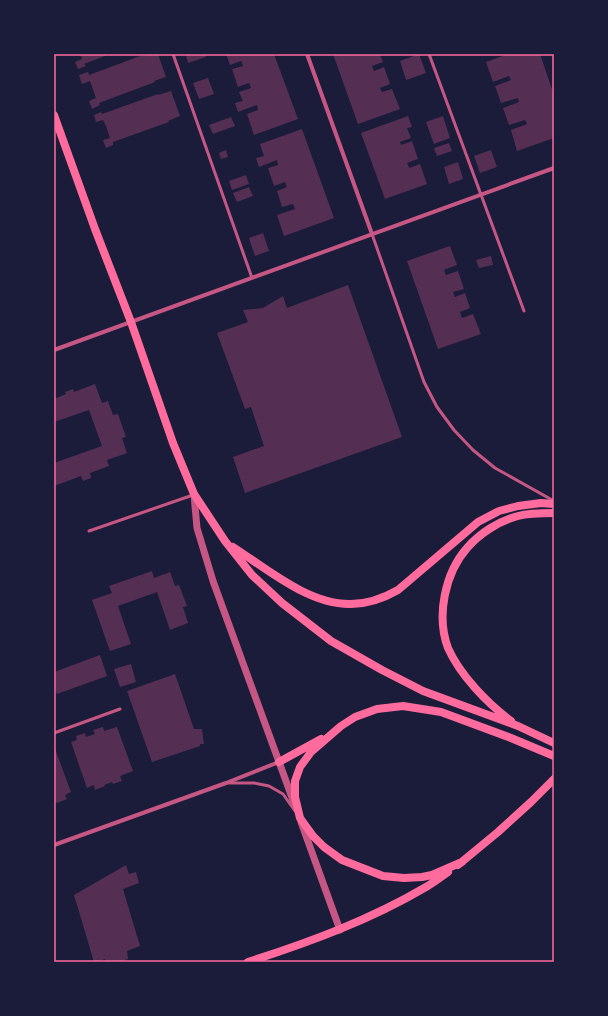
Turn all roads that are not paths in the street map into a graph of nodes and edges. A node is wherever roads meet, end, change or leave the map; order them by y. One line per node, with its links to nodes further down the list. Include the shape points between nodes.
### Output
1 (173, 54): 8 (lane)
2 (307, 54): 7 (street)
3 (430, 54): 6 (lane)
4 (54, 114): 10 (main road)
5 (554, 168): 6 (street)
6 (481, 195): 7 (street); 9 (lane)
7 (372, 234): 8 (street); 13 (lane, via 424,382 437,407 473,450 495,468)
8 (252, 278): 10 (street)
9 (524, 311)
10 (131, 322): 11 (street); 12 (main road, via 173,443)
11 (54, 350)
12 (194, 494): 16 (lane); 17 (main road); 24 (street, via 197,528 213,581)
13 (554, 501)
14 (554, 504): 17 (main road, via 518,506 499,511 478,522 398,590 370,602 334,603 316,598 285,581)
15 (554, 513): 19 (main road, via 518,516 481,534 466,548 455,566 446,588 442,611 448,647 458,668 478,692)
16 (89, 531)
17 (225, 541): 19 (main road, via 252,575 282,603 331,641 423,691)
18 (120, 709): 20 (lane)
19 (518, 726): 22 (main road)
20 (54, 733)
21 (332, 733): 23 (main road, via 355,717 377,709 403,706 441,712); 24 (main road); 27 (main road, via 311,752 300,767 295,781 295,797)
22 (554, 743)
23 (554, 756)
24 (279, 762): 26 (street); 27 (street)
25 (554, 779): 29 (main road)
26 (226, 783): 27 (lane, via 269,786 283,794); 28 (street)
27 (300, 818): 29 (main road, via 324,847 342,860 383,876 422,877); 30 (street)
28 (54, 845)
29 (462, 862): 30 (main road, via 427,887)
30 (340, 930): 31 (main road)
31 (248, 962)

